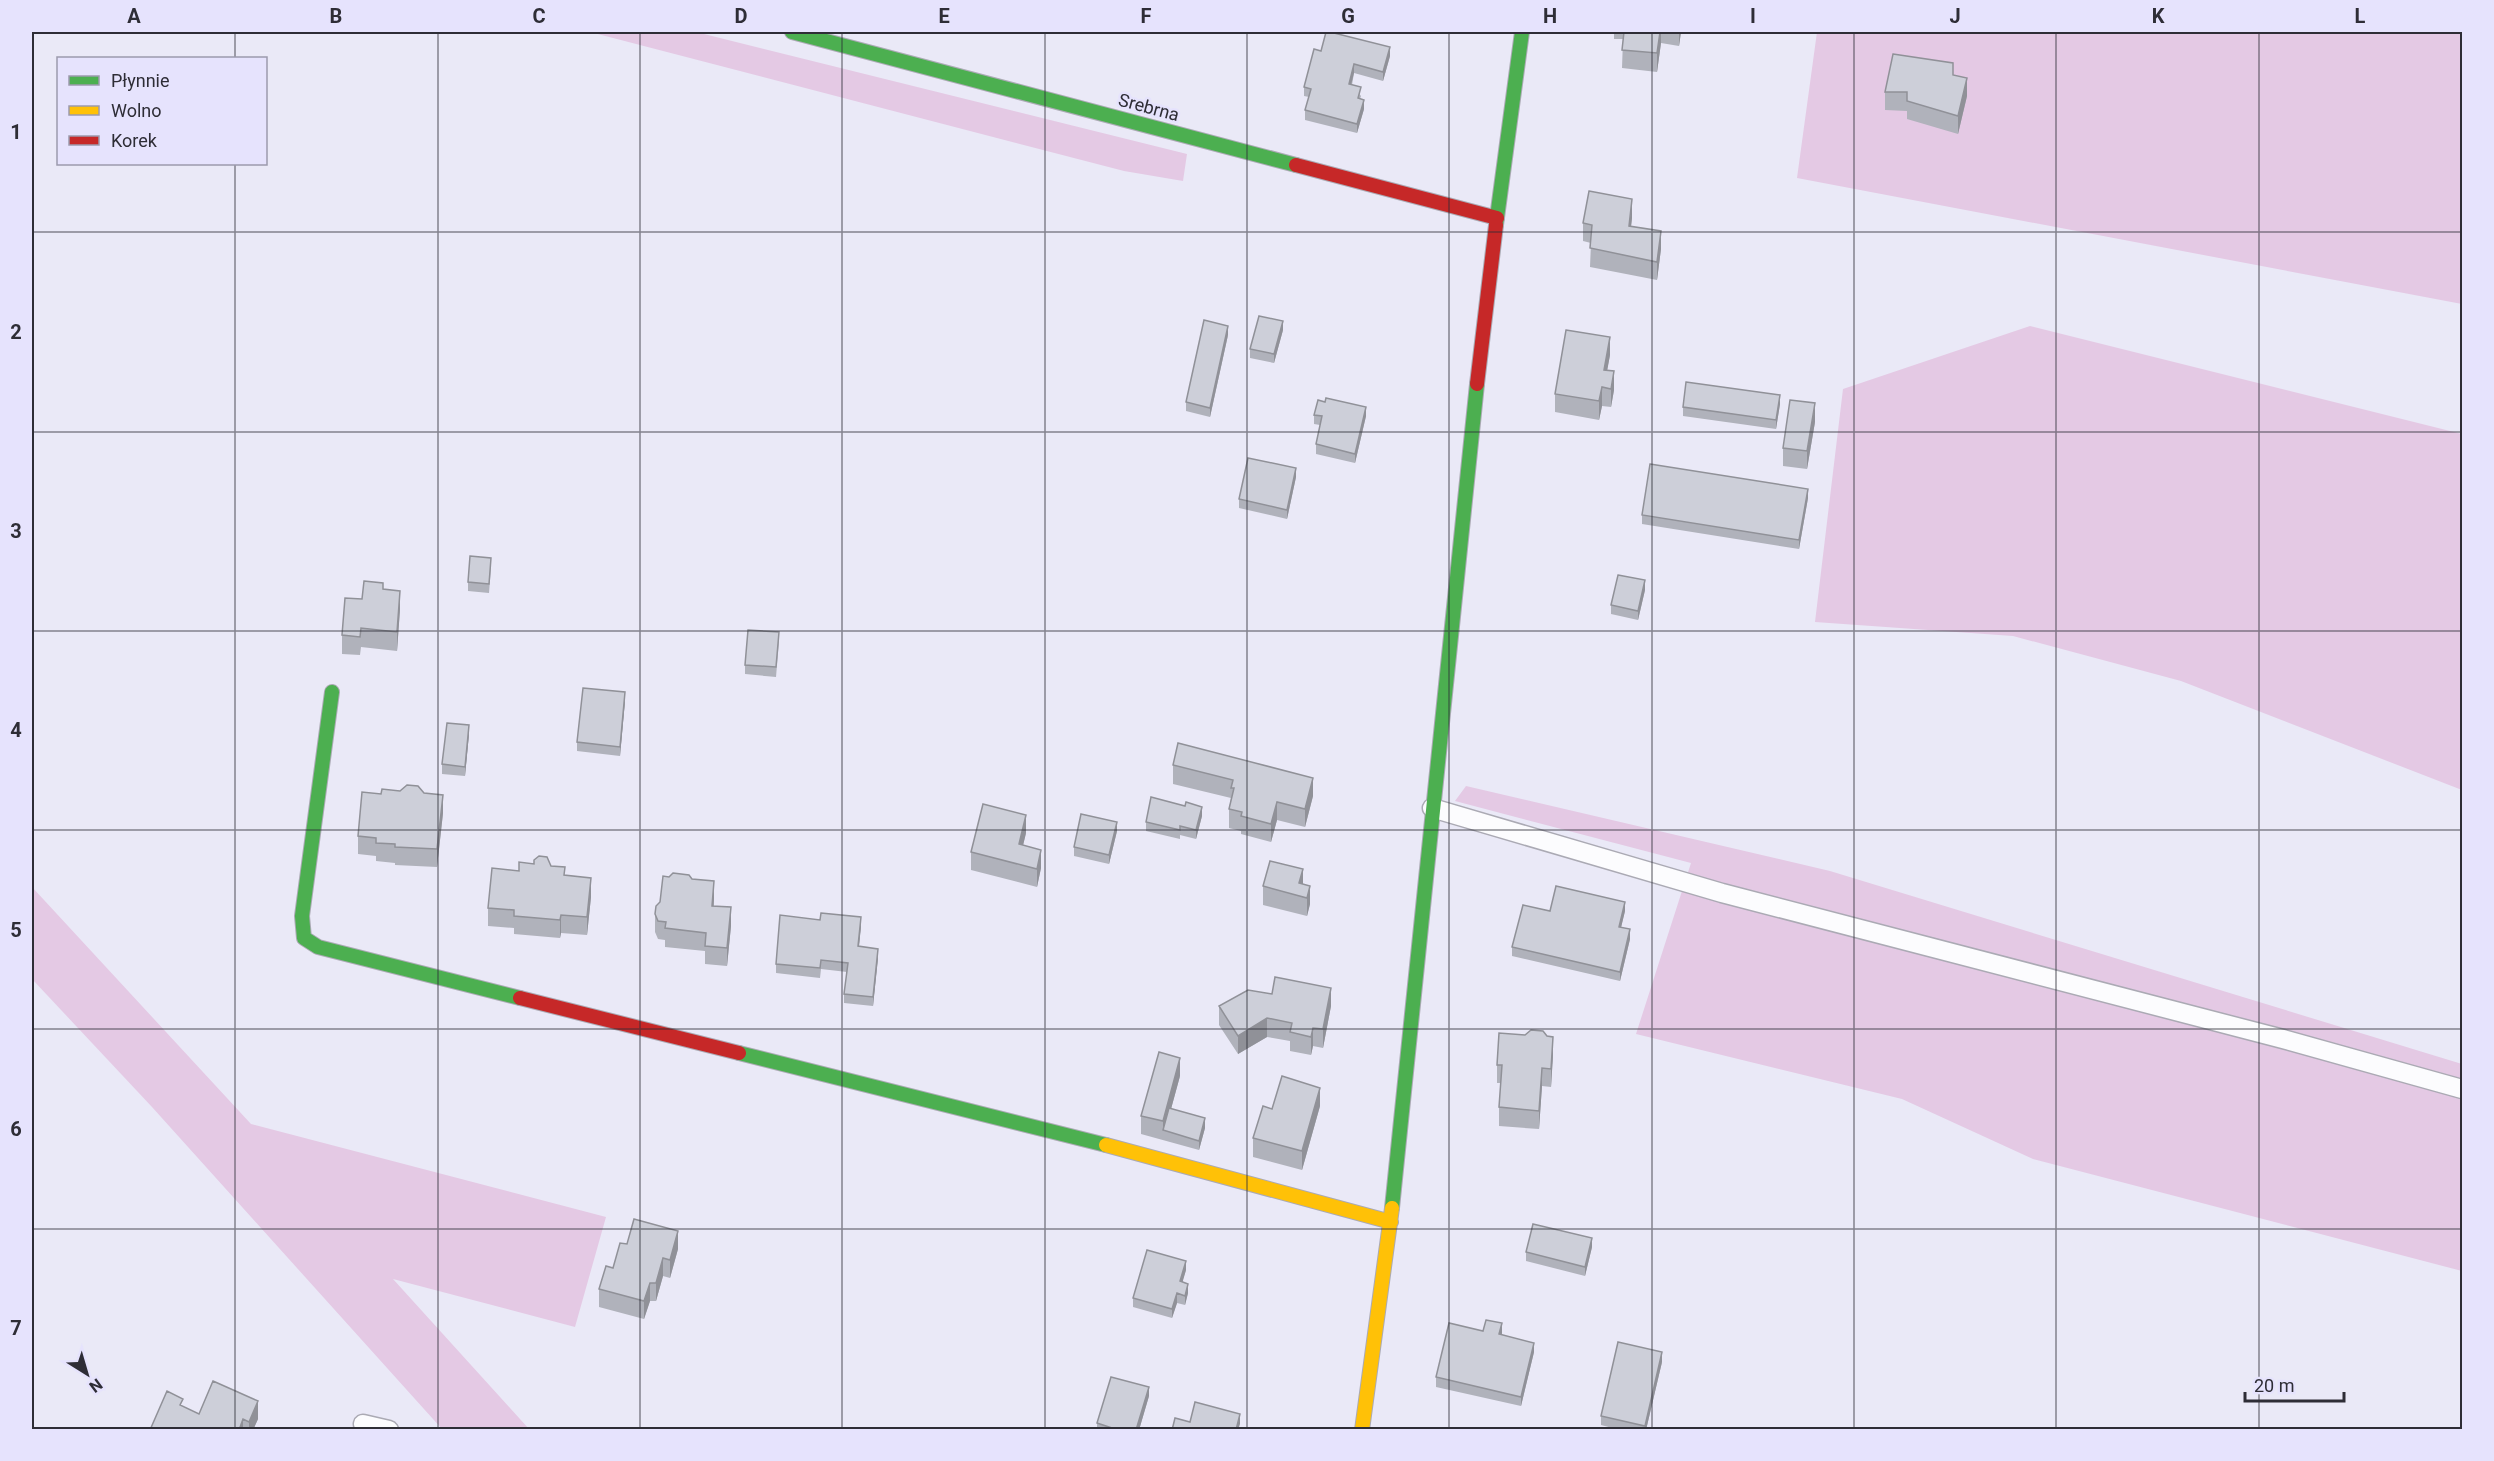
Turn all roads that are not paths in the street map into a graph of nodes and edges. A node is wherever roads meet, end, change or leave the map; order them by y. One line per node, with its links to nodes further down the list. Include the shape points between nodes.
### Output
1 (792, 32): 3 (street, Srebrna)
2 (1522, 32): 3 (street)
3 (1497, 218): 5 (street)
4 (332, 692): 7 (street, via 302,916 304,938 318,946 1127,1150)
5 (1432, 808): 6 (lane, via 1722,893); 7 (street)
6 (2463, 1089)
7 (1391, 1222): 10 (street)
8 (363, 1424): 9 (lane)
9 (389, 1430)
10 (1362, 1430)

